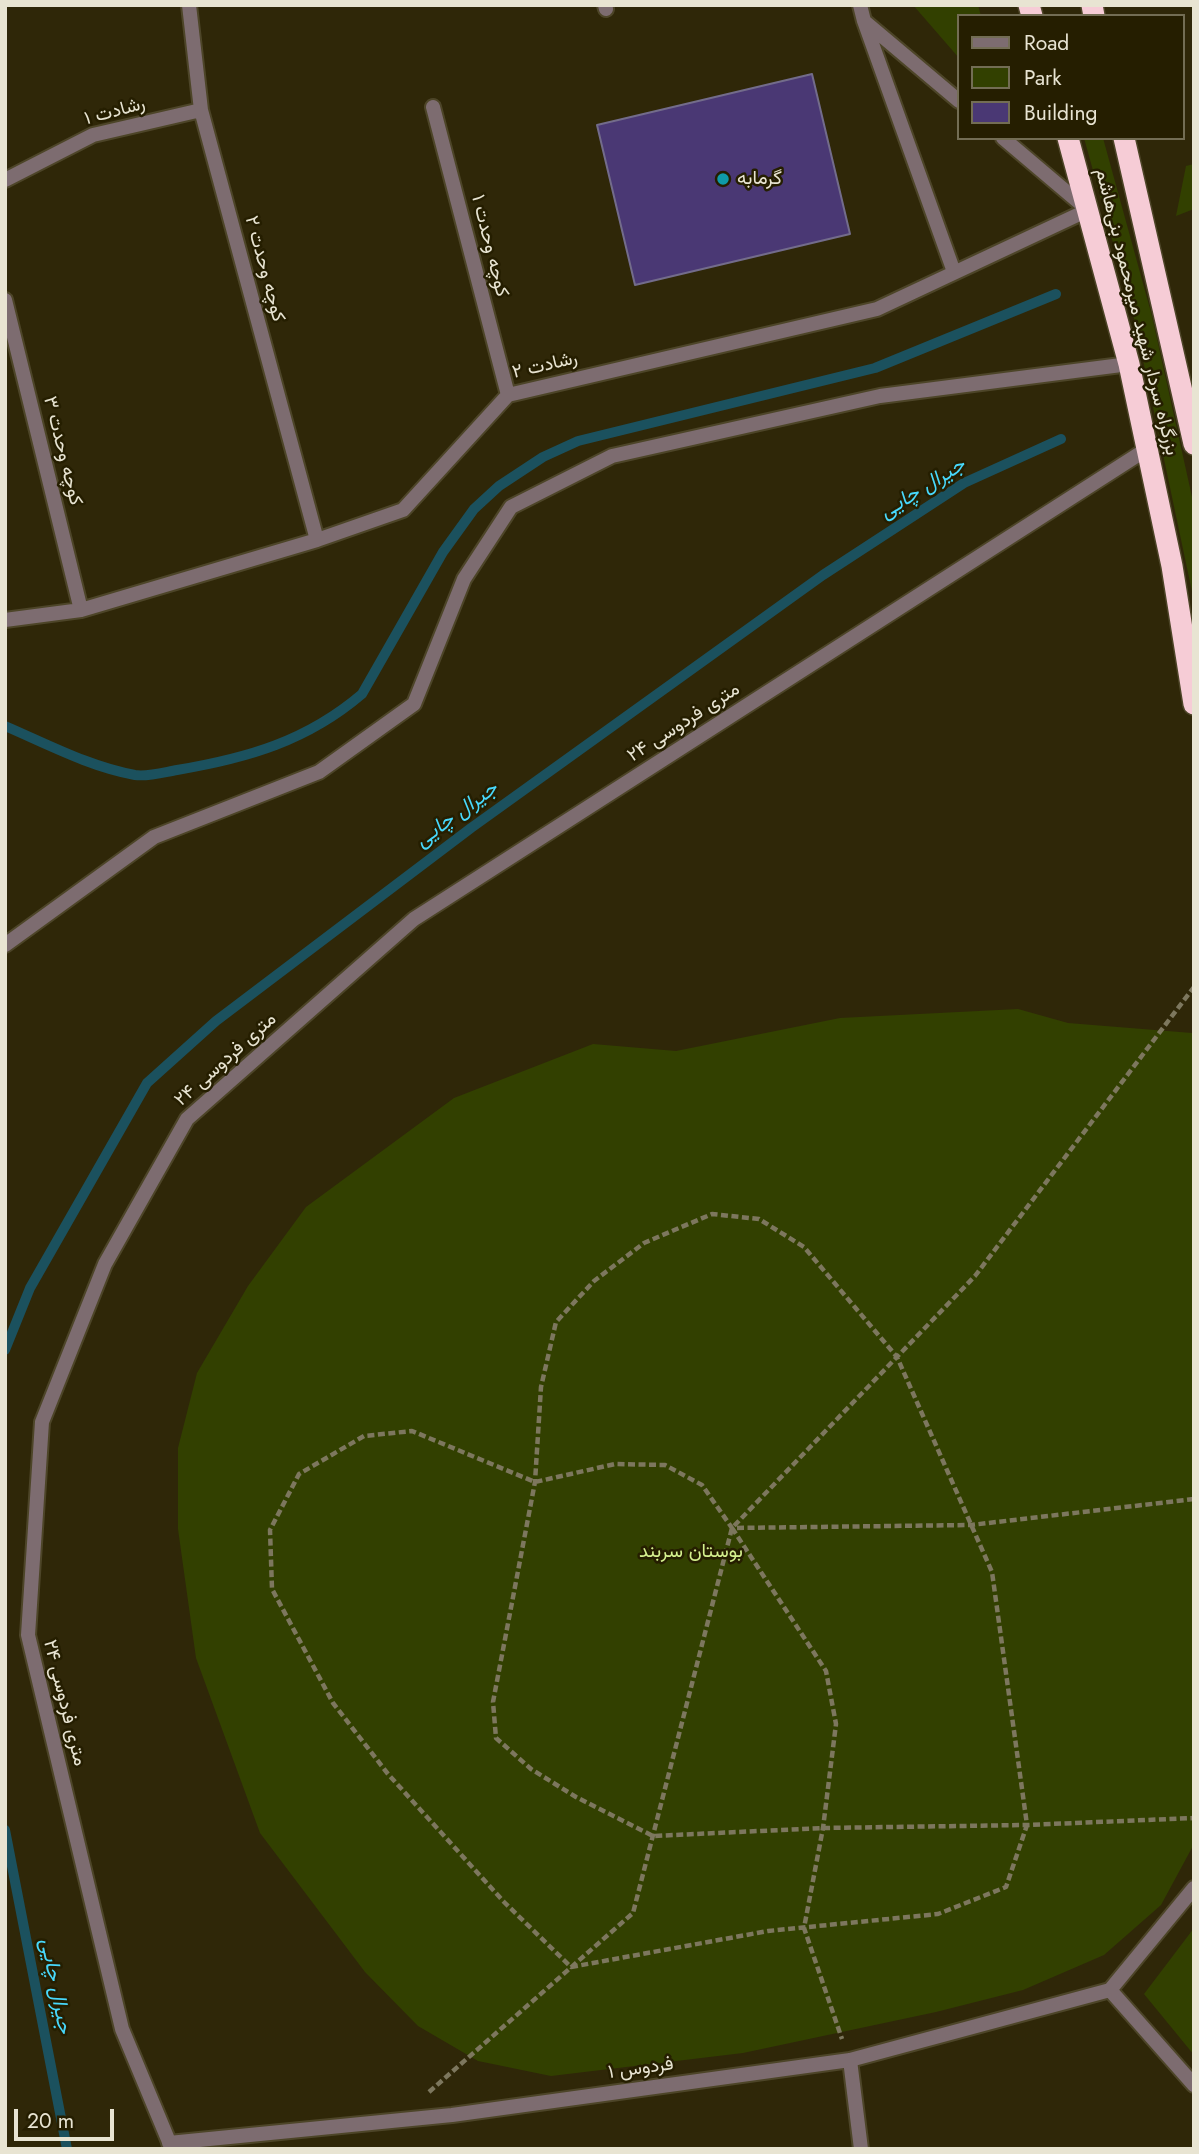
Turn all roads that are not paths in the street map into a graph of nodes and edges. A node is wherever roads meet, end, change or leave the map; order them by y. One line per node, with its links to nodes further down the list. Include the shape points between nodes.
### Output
1 (189, 5): 6 (street, کوچه وحدت ۲)
2 (860, 5): 3 (street)
3 (864, 21): 4 (street); 12 (street)
4 (958, 100)
5 (433, 107): 15 (street, کوچه وحدت ۱)
6 (201, 110): 10 (street, رشادت ۱, via 93,135); 18 (street, کوچه وحدت ۲)
7 (1005, 140): 11 (street)
8 (1069, 140): 11 (highway, بزرگراه سردار شهید میرمحمود بنی‌هاشم)
9 (1124, 140): 16 (highway, بزرگراه سردار شهید میرمحمود بنی‌هاشم)
10 (5, 180)
11 (1088, 210): 12 (street, رشادت ۲); 14 (highway, بزرگراه سردار شهید میرمحمود بنی‌هاشم)
12 (954, 272): 15 (street, رشادت ۲, via 877,309)
13 (5, 300): 19 (street, کوچه وحدت ۳)
14 (1129, 364): 17 (highway, بزرگراه سردار شهید میرمحمود بنی‌هاشم); 22 (street, via 880,396 612,456 510,507 464,579 414,704 319,772 154,836)
15 (508, 395): 18 (street, رشادت ۲, via 403,510)
16 (1193, 434)
17 (1147, 449): 21 (highway, بزرگراه سردار شهید میرمحمود بنی‌هاشم); 27 (street, ۲۴ متری فردوسی, via 414,919 187,1119 105,1264 42,1422 28,1635 122,2029)
18 (317, 540): 19 (street, رشادت ۲)
19 (81, 610): 20 (street, رشادت ۲)
20 (5, 620)
21 (1194, 705)
22 (5, 945)
23 (1194, 1888): 24 (street)
24 (1110, 1990): 25 (street, فردوس ۱); 26 (street)
25 (850, 2060): 27 (street, فردوس ۱); 28 (street)
26 (1194, 2085)
27 (171, 2146)
28 (861, 2149)

